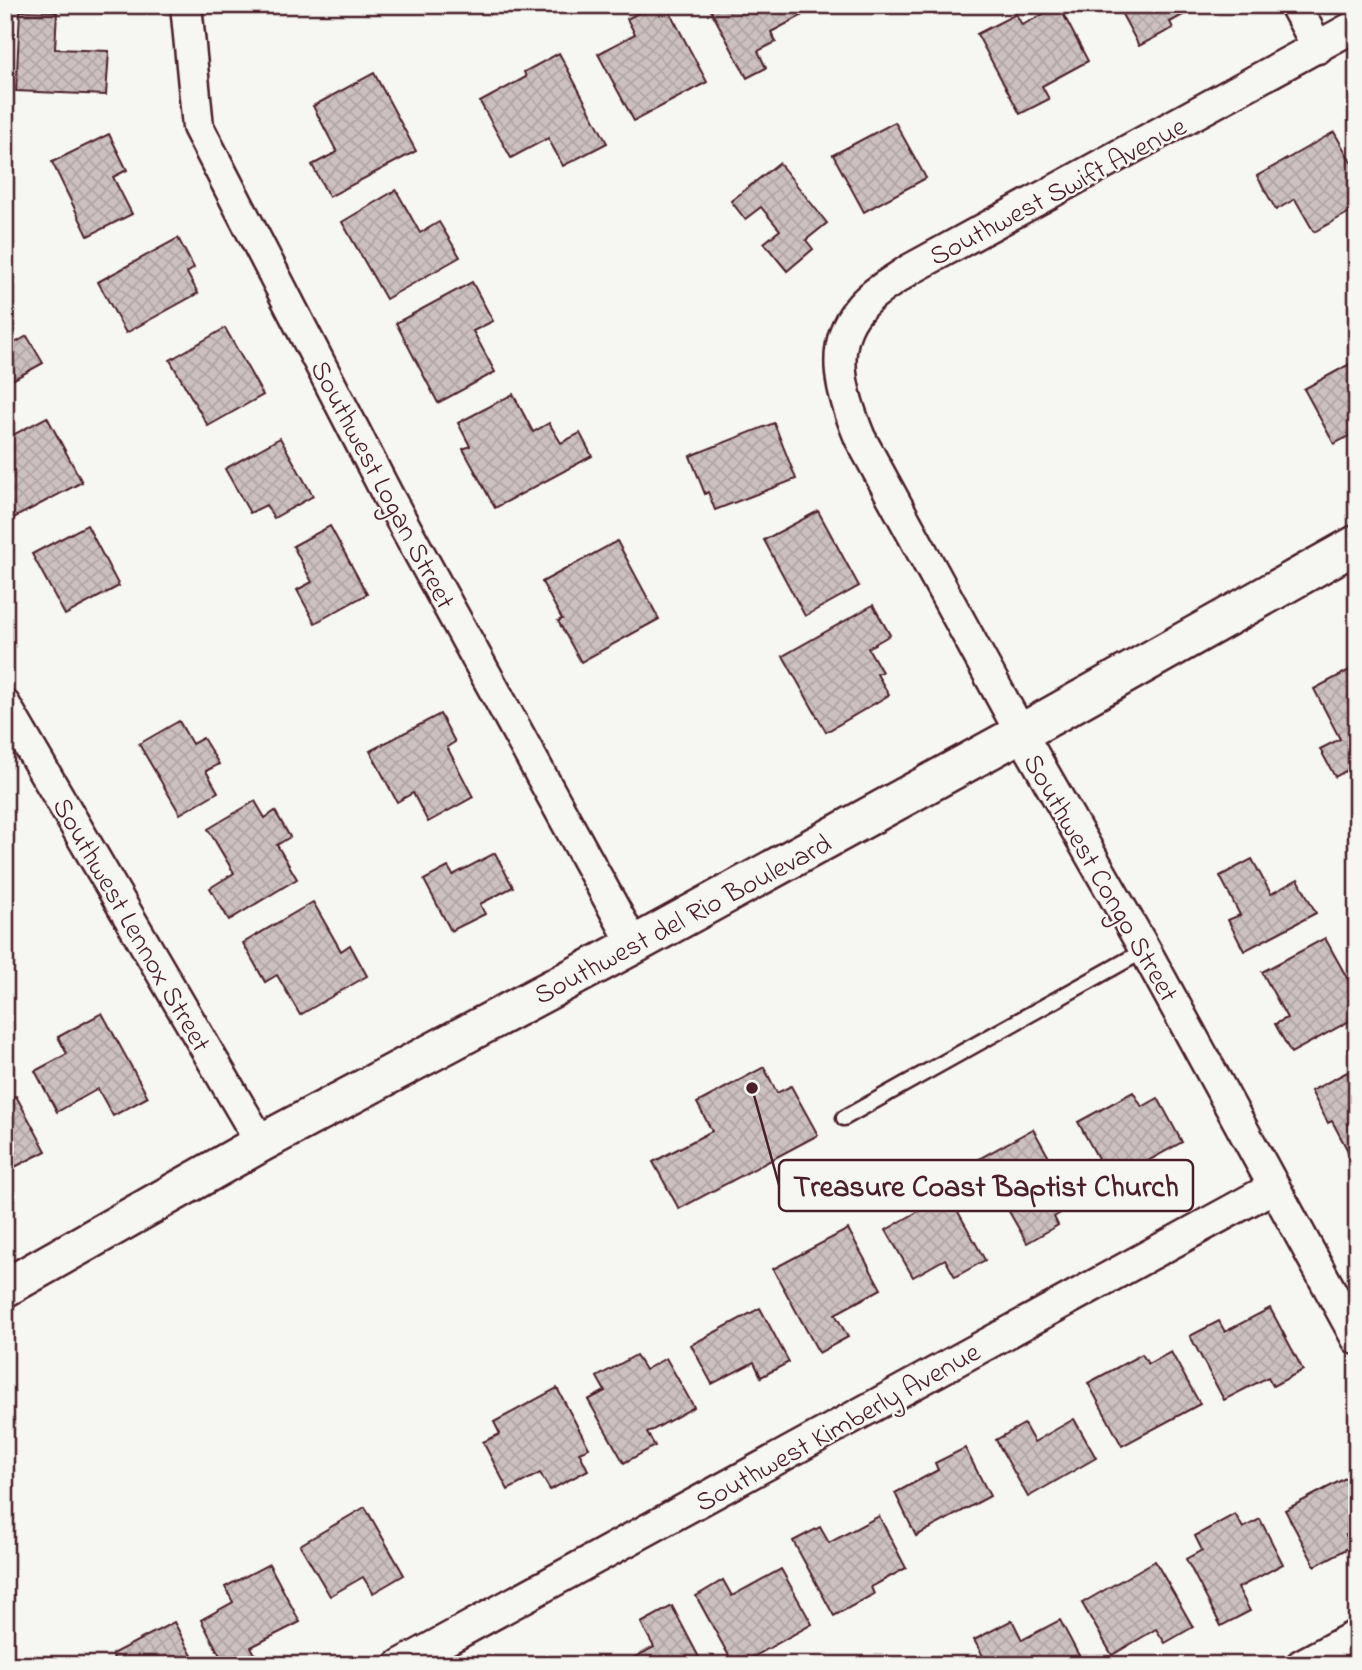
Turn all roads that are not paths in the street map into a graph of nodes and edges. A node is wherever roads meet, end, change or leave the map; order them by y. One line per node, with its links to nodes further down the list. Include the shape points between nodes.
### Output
1 (186, 5): 9 (street, Southwest Logan Street, via 198,127 388,496)
2 (1295, 5): 4 (street)
3 (1357, 25): 4 (street, Southwest Swift Avenue)
4 (1318, 48): 5 (street, Southwest Swift Avenue, via 909,270 879,291 846,329 841,350 843,391)
5 (850, 414): 8 (street, Southwest Congo Street)
6 (1357, 544): 8 (street, Southwest del Rio Boulevard)
7 (5, 705): 12 (street, Southwest Lennox Street)
8 (1021, 733): 9 (street, Southwest del Rio Boulevard); 10 (street, Southwest Congo Street)
9 (634, 945): 12 (street, Southwest del Rio Boulevard)
10 (1145, 950): 11 (lane); 13 (street, Southwest Congo Street)
11 (844, 1118)
12 (261, 1143): 14 (street, Southwest del Rio Boulevard)
13 (1274, 1187): 15 (street, Southwest Congo Street); 17 (street, Southwest Kimberly Avenue)
14 (5, 1288)
15 (1357, 1339)
16 (1357, 1635): 18 (street)
17 (400, 1665)
18 (1301, 1665)

